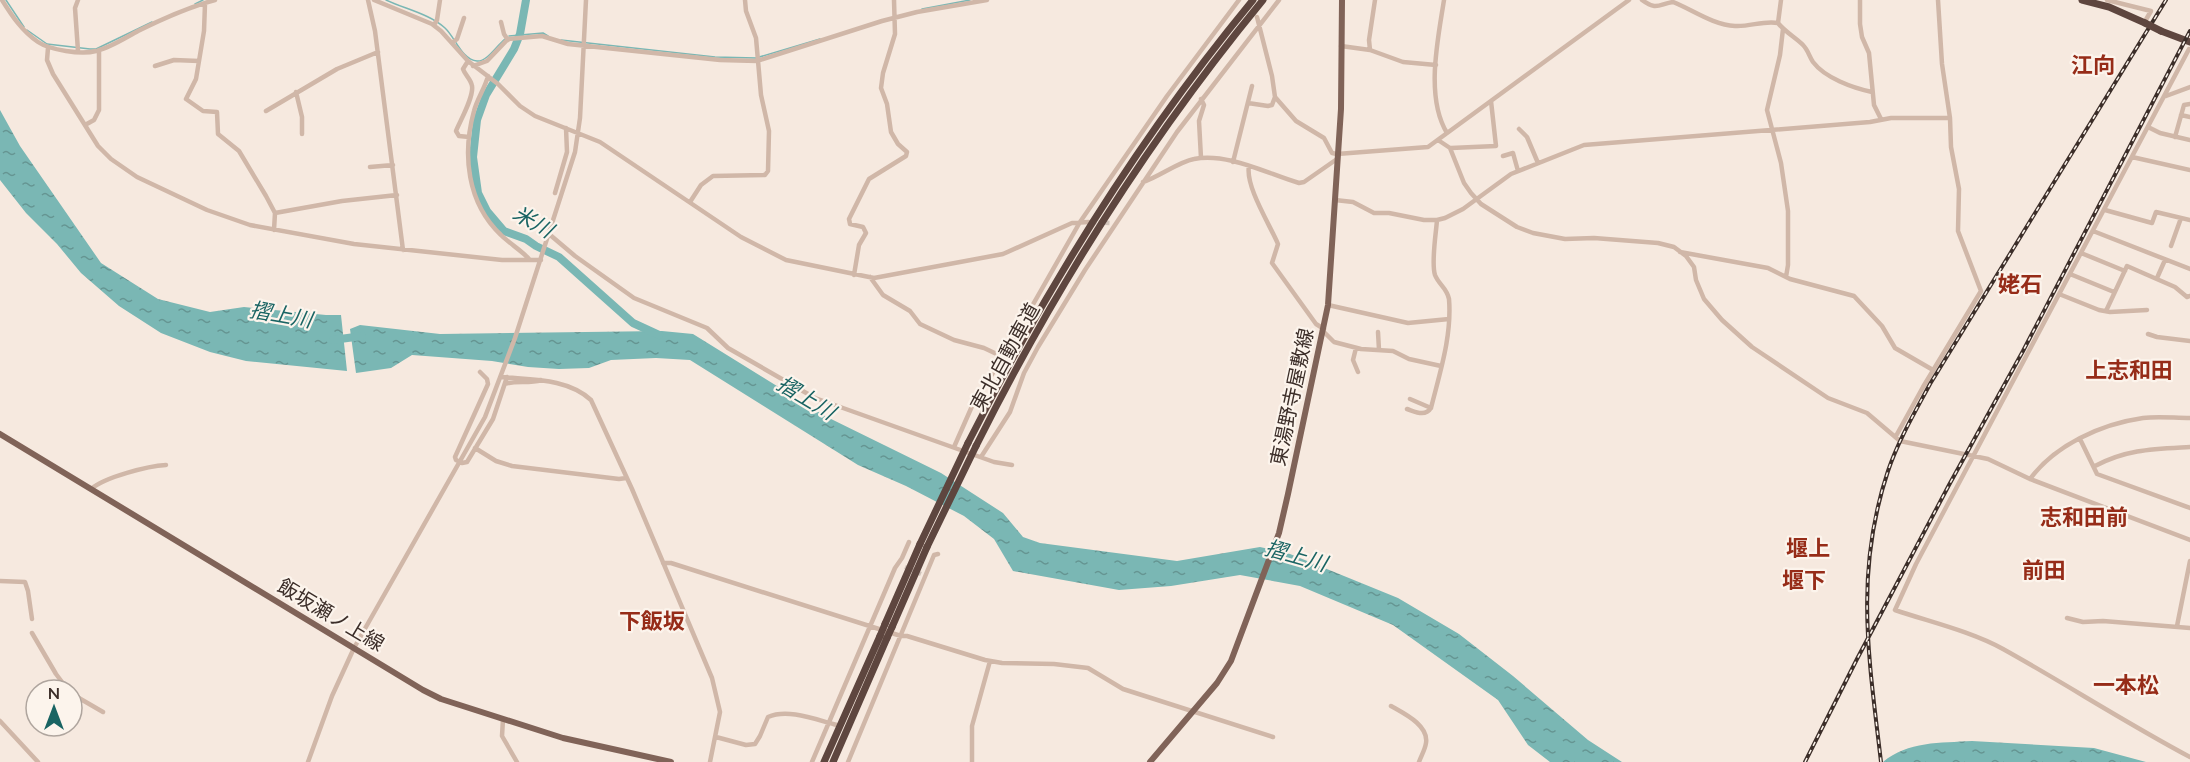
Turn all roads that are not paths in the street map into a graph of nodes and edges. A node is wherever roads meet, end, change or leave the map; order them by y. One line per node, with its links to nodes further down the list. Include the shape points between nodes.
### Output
1 (2, 0): 41 (street, via 27,34)
2 (78, 0): 42 (street)
3 (215, 0): 26 (street)
4 (368, 0): 45 (street)
5 (374, 0): 33 (street)
6 (440, 0): 33 (street)
7 (586, 0): 38 (street)
8 (745, 0): 46 (street)
9 (894, 0): 27 (street)
10 (987, 0): 25 (street)
11 (1239, 0): 104 (street)
12 (1253, 0): 152 (highway, 東北自動車道, via 1112,193 1027,332)
13 (1263, 0): 152 (highway, 東北自動車道, via 1120,197)
14 (1279, 0): 34 (street)
15 (1341, 0): 39 (main road, 東湯野寺屋敷線)
16 (1375, 0): 44 (street)
17 (1444, 0): 50 (street)
18 (1629, 0): 61 (street)
19 (1642, 0): 31 (street, via 1654,7 1673,2 1731,26)
20 (1781, 0): 31 (street)
21 (1860, 0): 57 (street, via 1860,24 1869,53)
22 (1938, 0): 67 (street)
23 (2082, 0): 32 (highway)
24 (2107, 0): 32 (street, via 2151,11)
25 (971, 1): 27 (street)
26 (206, 2): 43 (street); 48 (street)
27 (895, 16): 46 (street); 120 (street, via 895,34 881,88 891,132 907,152 869,179 849,219 850,224 863,227 866,233 859,245)
28 (1257, 16): 34 (street)
29 (464, 18): 37 (street)
30 (501, 22): 36 (street)
31 (1778, 23): 35 (street)
32 (2145, 23): 40 (highway, bridge)
33 (435, 24): 37 (street)
34 (1258, 24): 59 (street); 60 (street)
35 (1783, 29): 57 (street, via 1806,48 1814,63 1840,83); 73 (street, via 1767,110)
36 (507, 38): 38 (street, via 542,36); 52 (street, via 487,61)
37 (454, 42): 49 (street)
38 (584, 45): 46 (street, via 720,60); 74 (street)
39 (1341, 46): 44 (street); 82 (main road, 東湯野寺屋敷線)
40 (2190, 46): 47 (street)
41 (48, 48): 42 (street); 69 (street, via 49,66)
42 (78, 50): 43 (street)
43 (99, 50): 69 (street, via 99,110 94,120)
44 (1370, 50): 50 (street, via 1403,62)
45 (378, 52): 56 (street); 88 (street)
46 (758, 58): 98 (street, via 769,131 768,173 714,177 701,185)
47 (2188, 58): 58 (street)
48 (199, 61): 51 (street, via 174,60); 100 (street, via 186,99 203,111 218,112 218,134 239,151)
49 (468, 61): 52 (street); 77 (street, via 463,72 472,89 456,131 459,136)
50 (1436, 65): 75 (street, via 1436,99)
51 (155, 66)
52 (473, 66): 53 (street)
53 (488, 77): 71 (street, via 534,116); 77 (street, via 474,108)
54 (1252, 86): 62 (street)
55 (2190, 87): 58 (street)
56 (296, 92): 64 (street); 76 (street)
57 (1872, 92): 68 (street)
58 (2166, 96): 70 (street)
59 (1275, 97): 62 (street, via 1268,106); 82 (street, via 1296,121 1324,138)
60 (1201, 99): 85 (street); 93 (street)
61 (1491, 101): 75 (street); 81 (street, via 1496,146)
62 (1248, 103): 86 (street)
63 (2190, 104): 65 (street, via 2184,105)
64 (266, 111)
65 (2181, 116): 66 (street); 78 (street)
66 (2190, 117)
67 (1950, 118): 68 (street); 139 (street, via 1952,160 1959,189 1958,231 1981,291)
68 (1881, 119): 73 (street)
69 (85, 125): 106 (street, via 104,153 137,177 207,210)
70 (2148, 127): 78 (street); 84 (street)
71 (566, 128): 74 (street); 94 (street, via 567,152)
72 (1519, 129): 87 (street, via 1527,137)
73 (1773, 130): 87 (street, via 1584,145); 122 (street, via 1788,211)
74 (578, 133): 98 (street, via 600,142); 108 (street)
75 (1447, 133): 79 (street)
76 (302, 134)
77 (469, 137): 113 (street, via 474,194 500,234)
78 (2175, 137): 80 (street)
79 (1438, 140): 81 (street); 82 (street, via 1428,147)
80 (2190, 140)
81 (1451, 148): 97 (street, via 1464,183)
82 (1337, 156): 89 (street, via 1299,183); 96 (main road, 東湯野寺屋敷線)
83 (1503, 156): 92 (street, via 1513,153)
84 (2132, 157): 91 (street); 99 (street)
85 (1201, 158): 86 (street); 93 (street)
86 (1233, 162): 89 (street)
87 (1538, 163): 92 (street)
88 (393, 165): 90 (street); 95 (street)
89 (1249, 166): 131 (street, via 1251,183 1278,244 1272,263)
90 (370, 167)
91 (2190, 170)
92 (1518, 171): 97 (street)
93 (1143, 183): 157 (street, via 1113,224 1038,346 1010,412)
94 (555, 193)
95 (397, 195): 100 (street); 110 (street)
96 (1335, 200): 102 (street, via 1353,201 1374,213); 127 (main road, 東湯野寺屋敷線)
97 (1478, 200): 102 (street); 111 (street, via 1501,218 1533,233 1565,239 1658,243)
98 (690, 202): 120 (street, via 741,237 786,260)
99 (2105, 210): 101 (street, via 2152,223 2157,212); 107 (street)
100 (275, 213): 106 (street)
101 (2181, 218): 103 (street); 109 (street)
102 (1437, 220): 130 (street, via 1435,273 1447,290)
103 (2190, 220)
104 (1080, 222): 105 (street); 121 (street, via 1003,254); 137 (street)
105 (1089, 222)
106 (274, 230): 110 (street)
107 (2093, 231): 112 (street); 115 (street)
108 (549, 234): 114 (street); 153 (street, via 634,298 707,328 728,348 815,398)
109 (2171, 246)
110 (403, 250): 113 (street)
111 (1680, 252): 122 (street, via 1768,268); 150 (street, via 1694,267 1704,299 1752,347 1828,398 1867,413)
112 (2081, 253): 118 (street); 119 (street)
113 (529, 259): 114 (street)
114 (541, 260): 142 (street)
115 (2165, 260): 117 (street); 123 (street)
116 (2190, 261): 117 (street)
117 (2189, 269)
118 (2125, 271): 123 (street, via 2127,266); 124 (street)
119 (2070, 274): 124 (street); 125 (street)
120 (854, 275): 121 (street)
121 (870, 277): 137 (street, via 883,295 910,311 920,324)
122 (1786, 277): 139 (street, via 1858,298 1895,348)
123 (2157, 278): 126 (street)
124 (2115, 292): 129 (street)
125 (2059, 294): 129 (street); 156 (street)
126 (2190, 296)
127 (1328, 305): 130 (street, via 1408,323); 131 (main road, 東湯野寺屋敷線)
128 (2147, 310): 129 (street)
129 (2106, 311)
130 (1449, 319): 138 (street)
131 (1324, 330): 135 (street, via 1331,341); 188 (main road, 東湯野寺屋敷線, via 1279,533 1231,661)
132 (1378, 332): 136 (street)
133 (2148, 334): 134 (street)
134 (2190, 341)
135 (1356, 348): 136 (street); 141 (street, via 1353,360)
136 (1379, 350): 138 (street)
137 (1003, 357): 153 (street, via 973,404)
138 (1441, 366): 146 (street)
139 (1933, 370): 150 (street)
140 (480, 372): 158 (street, via 488,384 455,456)
141 (1358, 372)
142 (504, 375): 143 (street); 144 (street); 158 (street)
143 (542, 380): 144 (street); 162 (street, via 591,400)
144 (505, 384): 155 (street, via 493,419)
145 (1410, 399): 146 (street)
146 (1431, 408): 147 (street, via 1421,413)
147 (1407, 409)
148 (2190, 418): 151 (street, via 2129,421)
149 (0, 434): 164 (main road, 飯坂瀬ノ上線)
150 (1896, 436): 156 (street, via 1908,444)
151 (2080, 439): 161 (street); 163 (street, via 2038,467)
152 (972, 444): 181 (highway, 東北自動車道, bridge)
153 (954, 447): 157 (street)
154 (2190, 447): 161 (street, via 2138,450)
155 (475, 448): 158 (street, via 467,462); 162 (street, via 512,466)
156 (1975, 456): 163 (street); 197 (street, via 1895,610 2001,648)
157 (981, 457): 160 (street)
158 (459, 462): 182 (street)
159 (166, 465): 164 (street, via 110,479)
160 (1012, 465)
161 (2095, 466): 165 (street, via 2097,474)
162 (626, 478): 170 (street)
163 (2030, 479): 166 (street)
164 (91, 489): 182 (main road, 飯坂瀬ノ上線)
165 (2190, 507)
166 (2190, 540)
167 (909, 542): 171 (street)
168 (938, 554): 180 (street, via 923,575)
169 (2190, 561): 177 (street)
170 (663, 563): 176 (street); 195 (street, via 715,687 720,711)
171 (898, 564): 172 (street); 176 (street)
172 (905, 567)
173 (0, 581): 175 (street, via 25,582)
174 (2067, 618): 177 (street)
175 (32, 619)
176 (872, 625): 180 (street); 191 (street)
177 (2176, 626): 178 (street)
178 (2190, 628)
179 (32, 633): 184 (street)
180 (901, 636): 183 (street); 194 (street)
181 (884, 637): 204 (highway, 東北自動車道); 205 (highway, 東北自動車道)
182 (354, 648): 189 (main road, 飯坂瀬ノ上線, via 441,699); 199 (street)
183 (990, 661): 188 (street, via 1088,668 1123,690); 207 (street, via 972,726)
184 (59, 678)
185 (84, 701): 187 (street)
186 (1391, 705): 209 (street, via 1417,722 1425,736)
187 (103, 712)
188 (1192, 712): 196 (street); 208 (main road, 東湯野寺屋敷線)
189 (503, 720): 200 (street, via 502,736); 201 (main road, 飯坂瀬ノ上線)
190 (0, 721): 198 (street)
191 (828, 723): 192 (street); 195 (street, via 796,715 773,715 768,717 755,744); 203 (street)
192 (837, 725)
193 (853, 731): 194 (street)
194 (860, 734): 206 (street)
195 (716, 737): 202 (street)
196 (1273, 737)
197 (2190, 757)
198 (38, 762)
199 (308, 762)
200 (518, 762)
201 (671, 762)
202 (710, 762)
203 (812, 762)
204 (824, 762)
205 (833, 762)
206 (848, 762)
207 (972, 762)
208 (1150, 762)
209 (1419, 762)

